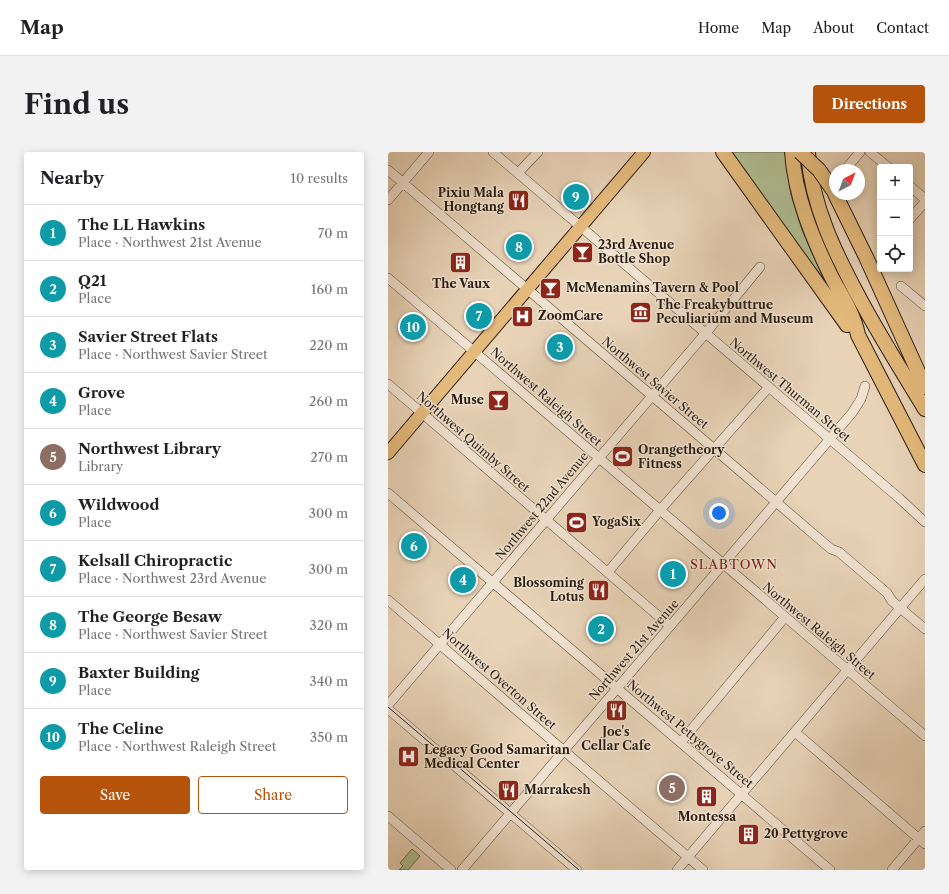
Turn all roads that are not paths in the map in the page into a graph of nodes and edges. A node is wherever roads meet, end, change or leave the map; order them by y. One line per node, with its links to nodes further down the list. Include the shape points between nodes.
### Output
1 (429, 152): 16 (street)
2 (493, 152): 15 (street, Northwest Thurman Street)
3 (538, 152): 15 (street)
4 (644, 152): 24 (main road)
5 (718, 152): 17 (highway)
6 (723, 152): 17 (highway)
7 (792, 152): 31 (highway, via 804,214 822,258 856,324)
8 (800, 152): 18 (highway, bridge, via 819,170)
9 (808, 152): 38 (highway, via 816,200 830,240 864,307)
10 (860, 152): 12 (street)
11 (870, 152): 13 (street)
12 (850, 164)
13 (884, 164)
14 (388, 170): 16 (street, Northwest Savier Street)
15 (518, 173): 24 (street, Northwest Thurman Street)
16 (403, 183): 20 (street); 28 (street, Northwest Savier Street)
17 (746, 184): 31 (highway, via 850,329)
18 (829, 185)
19 (913, 189): 22 (street)
20 (388, 200)
21 (838, 200): 35 (highway)
22 (925, 200): 23 (street)
23 (913, 215)
24 (581, 227): 28 (main road); 30 (street, Northwest Thurman Street)
25 (760, 267): 30 (street, Northwest 22nd Avenue)
26 (388, 278): 32 (street, Northwest Raleigh Street)
27 (901, 286): 29 (street)
28 (528, 289): 32 (main road); 37 (street, Northwest Savier Street)
29 (925, 306)
30 (705, 334): 36 (street, Northwest Thurman Street); 37 (street, Northwest 22nd Avenue)
31 (858, 335): 44 (highway)
32 (474, 351): 39 (main road); 43 (street, Northwest Raleigh Street)
33 (388, 384): 39 (street, Northwest Quimby Street)
34 (865, 386): 40 (street, Northwest 21st Avenue, via 852,412)
35 (925, 387)
36 (768, 388): 40 (street, Northwest Thurman Street); 41 (street)
37 (651, 396): 41 (street, Northwest Savier Street); 43 (street, Northwest 22nd Avenue)
38 (925, 409)
39 (422, 413): 42 (main road); 48 (street, Northwest Quimby Street)
40 (829, 439): 46 (street, Northwest 21st Avenue); 49 (street, Northwest Thurman Street)
41 (714, 449): 46 (street, Northwest Savier Street); 47 (street)
42 (388, 453)
43 (599, 458): 47 (street, Northwest Raleigh Street); 48 (street, Northwest 22nd Avenue)
44 (925, 465)
45 (388, 493): 53 (street, Northwest Pettygrove Street)
46 (777, 502): 50 (street, Northwest 21st Avenue); 55 (street, Northwest Savier Street, via 887,593)
47 (660, 510): 50 (street, Northwest Raleigh Street); 51 (street)
48 (546, 520): 51 (street, Northwest Quimby Street); 53 (street, Northwest 22nd Avenue)
49 (925, 522)
50 (723, 564): 56 (street, Northwest Raleigh Street); 57 (street, Northwest 21st Avenue)
51 (608, 572): 57 (street, Northwest Quimby Street)
52 (925, 579): 55 (street)
53 (492, 583): 59 (street, Northwest 22nd Avenue); 61 (street, Northwest Pettygrove Street)
54 (388, 600): 59 (street, Northwest Overton Street)
55 (900, 608): 58 (street, Northwest Savier Street); 60 (street)
56 (785, 617): 60 (street, Northwest Raleigh Street); 66 (street)
57 (670, 626): 61 (street, Northwest 21st Avenue)
58 (925, 629)
59 (440, 644): 62 (street, Northwest 22nd Avenue); 67 (street, Northwest Overton Street)
60 (847, 670): 64 (street); 65 (street, Northwest Raleigh Street)
61 (617, 688): 66 (street, Northwest Pettygrove Street); 67 (street, Northwest 21st Avenue)
62 (388, 705)
63 (388, 709): 69 (street)
64 (795, 732): 68 (street); 72 (street)
65 (925, 736)
66 (681, 742): 68 (street, Northwest Pettygrove Street)
67 (564, 751): 69 (street, Northwest 21st Avenue); 73 (street, Northwest Overton Street)
68 (742, 794): 73 (street); 79 (street, Northwest Pettygrove Street)
69 (511, 813): 75 (street, Northwest 21st Avenue); 76 (street)
70 (388, 816): 74 (street)
71 (925, 831): 72 (street)
72 (922, 842): 80 (street)
73 (688, 857): 77 (street); 78 (street, Northwest Overton Street)
74 (451, 870)
75 (462, 870)
76 (577, 870)
77 (676, 870)
78 (703, 870)
79 (830, 870)
80 (892, 870)

